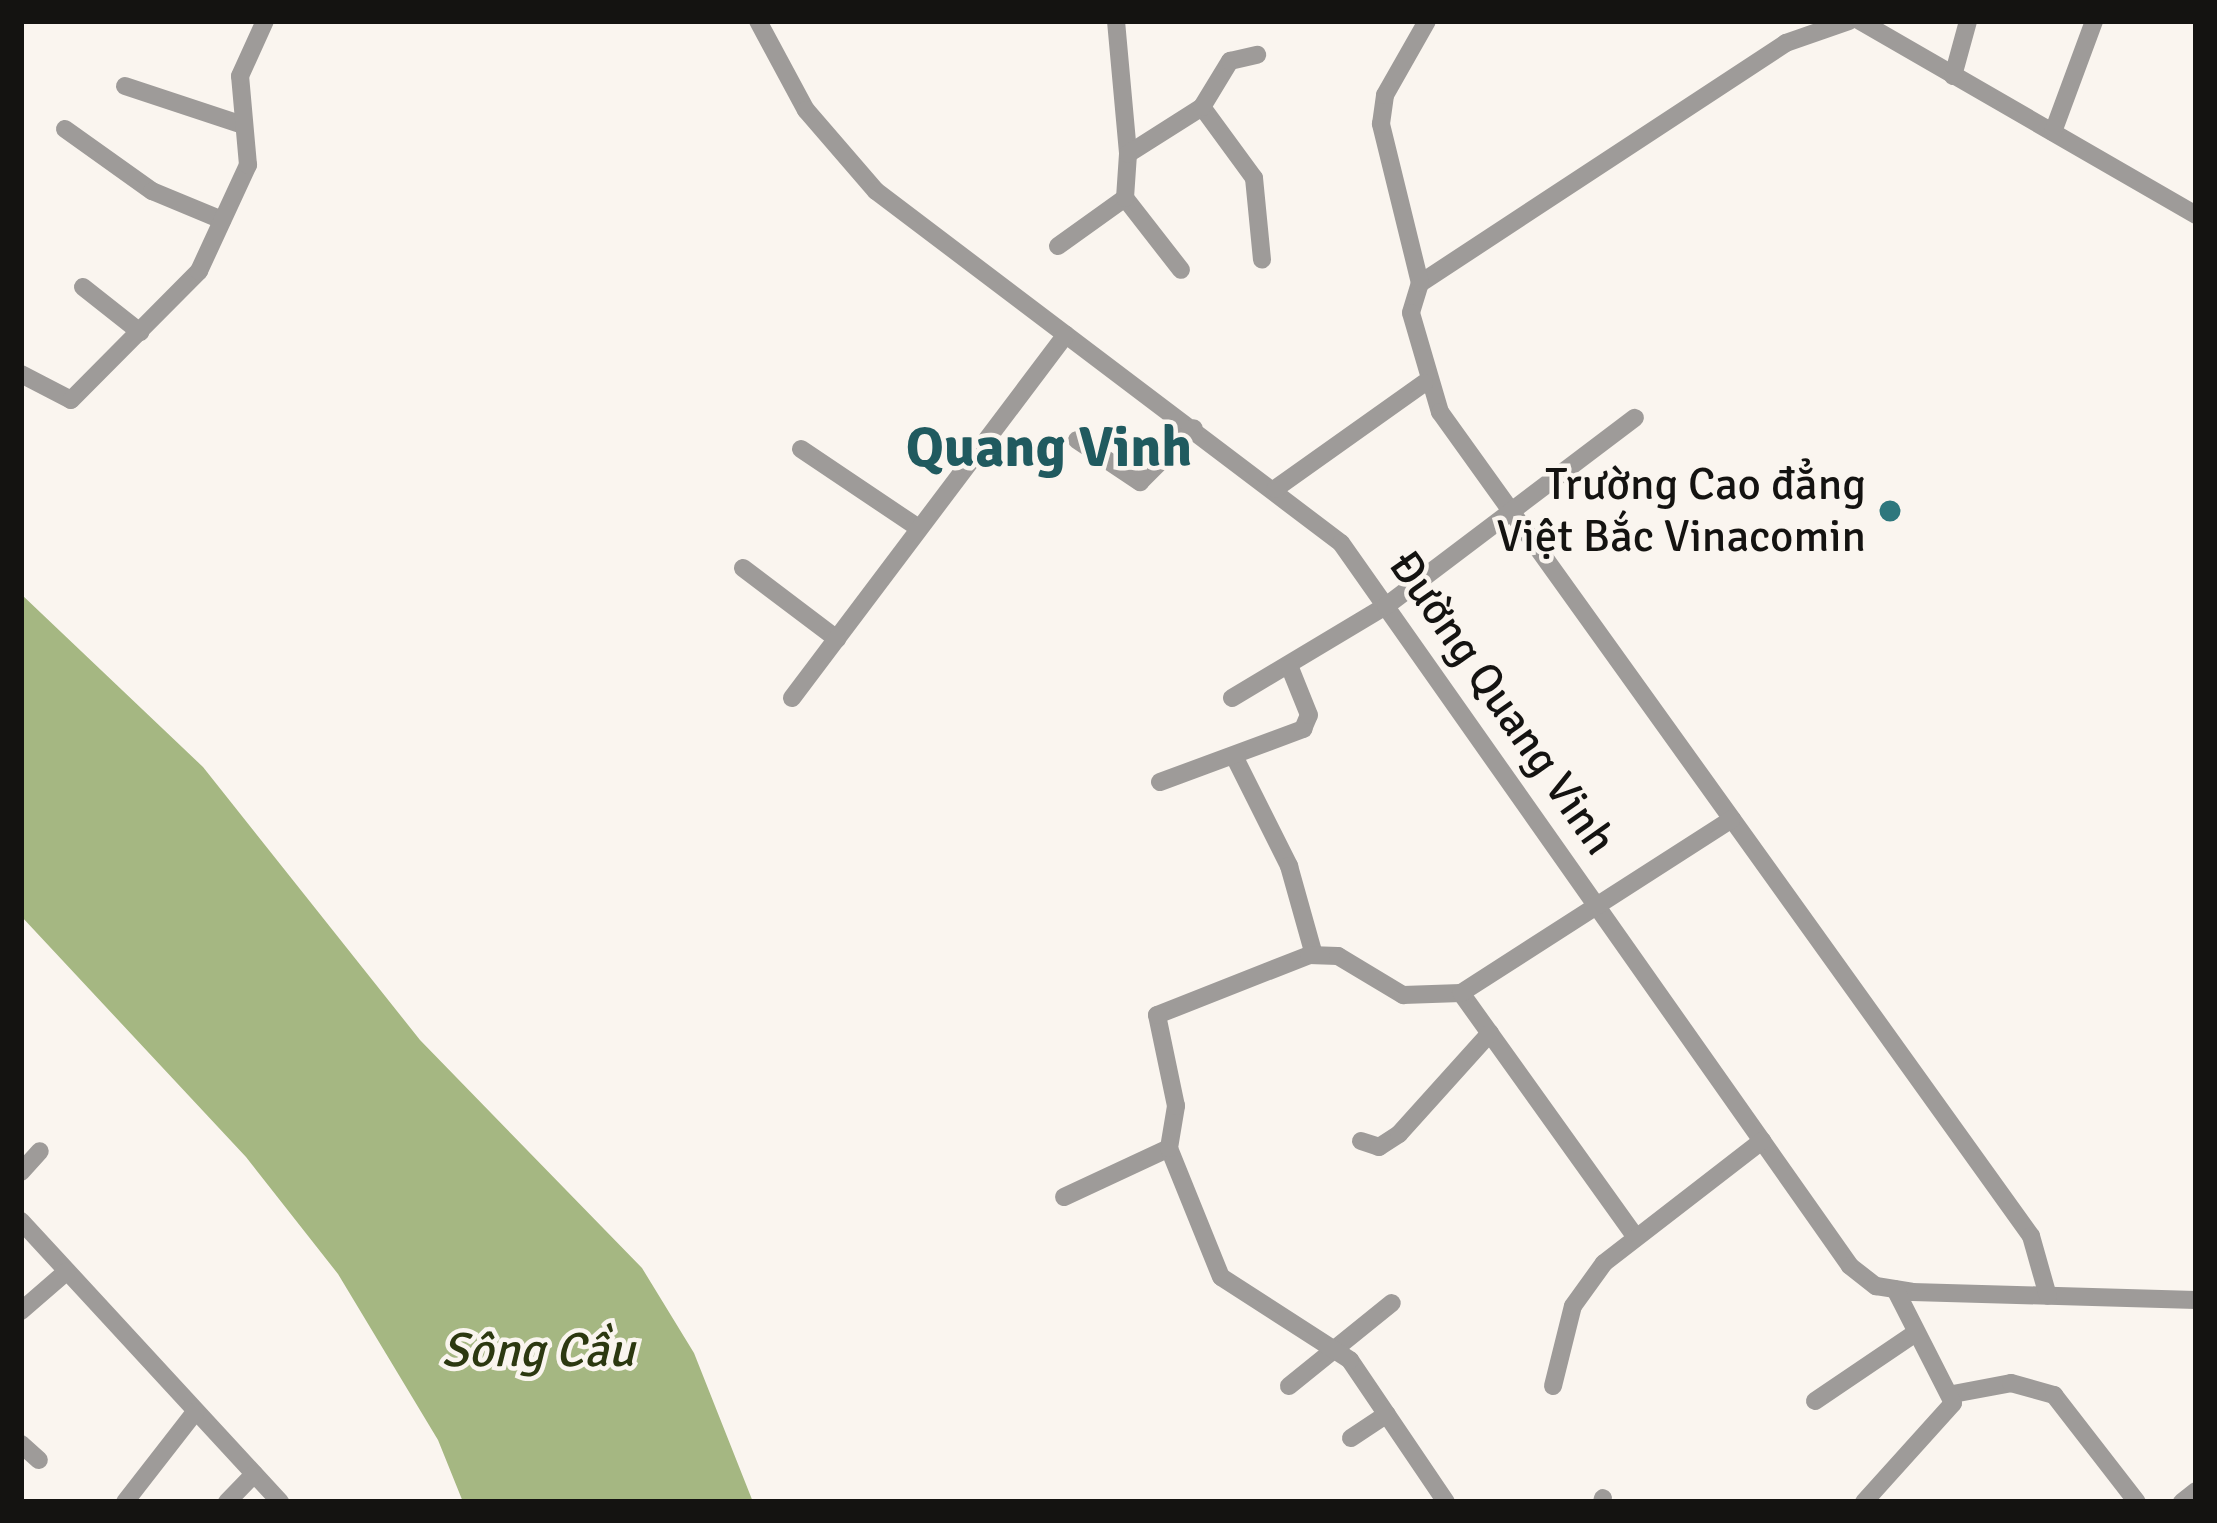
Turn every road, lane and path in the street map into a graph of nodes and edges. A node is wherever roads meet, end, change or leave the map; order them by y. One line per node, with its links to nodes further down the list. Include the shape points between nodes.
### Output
1 (266, 21): 13 (street, via 240,76)
2 (758, 21): 26 (street, Đường Quang Vinh, via 806,110 876,191)
3 (1116, 21): 16 (street)
4 (1427, 21): 23 (street, via 1385,94 1381,124)
5 (1849, 21): 23 (street, via 1786,43)
6 (1860, 21): 10 (street)
7 (2094, 21): 15 (street)
8 (1968, 24): 10 (street)
9 (1257, 55): 12 (street, via 1230,61)
10 (1954, 76): 15 (street)
11 (125, 86): 13 (street)
12 (1202, 107): 16 (street); 21 (street, via 1254,178)
13 (239, 124): 19 (street, via 248,165)
14 (64, 129): 19 (street, via 152,191)
15 (2053, 132): 18 (street)
16 (1128, 154): 17 (street)
17 (1125, 198): 20 (street); 22 (street)
18 (2196, 214)
19 (222, 220): 25 (street, via 199,271)
20 (1058, 246)
21 (1262, 260)
22 (1181, 270)
23 (1420, 283): 28 (street, via 1412,313)
24 (83, 286): 25 (street)
25 (140, 332): 27 (street, via 71,400)
26 (1066, 335): 30 (street, Đường Quang Vinh); 35 (street)
27 (21, 374)
28 (1424, 383): 33 (street); 34 (street)
29 (1635, 418): 34 (street)
30 (1194, 428): 31 (street, via 1140,482); 33 (street, Đường Quang Vinh)
31 (1077, 440)
32 (801, 449): 35 (street)
33 (1275, 488): 37 (street, Đường Quang Vinh, via 1341,543)
34 (1514, 514): 37 (street); 44 (street)
35 (917, 527): 38 (street)
36 (743, 568): 38 (street)
37 (1386, 606): 39 (street); 45 (street, Đường Quang Vinh)
38 (837, 639): 40 (street)
39 (1290, 668): 41 (street); 42 (street, via 1309,715 1303,729)
40 (792, 698)
41 (1232, 698)
42 (1236, 760): 43 (street); 46 (street, via 1289,866)
43 (1160, 782)
44 (1732, 819): 45 (street); 59 (street, via 2031,1236)
45 (1600, 909): 47 (street); 50 (street, Đường Quang Vinh)
46 (1314, 955): 47 (street, via 1403,995); 51 (street, via 1157,1015 1177,1106)
47 (1462, 993): 48 (street)
48 (1490, 1033): 49 (street, via 1399,1134 1379,1147); 56 (street)
49 (1360, 1141)
50 (1762, 1141): 56 (street); 58 (street, Đường Quang Vinh, via 1850,1266)
51 (1169, 1148): 54 (street); 64 (street, via 1226,1283)
52 (40, 1151): 53 (street)
53 (21, 1172)
54 (1064, 1197)
55 (21, 1221): 57 (street)
56 (1636, 1237): 66 (street, via 1573,1306)
57 (66, 1272): 62 (street); 69 (street)
58 (1895, 1289): 59 (street, Đường Quang Vinh); 63 (street)
59 (2048, 1296): 60 (street, Đường Quang Vinh)
60 (2196, 1300)
61 (1393, 1303): 64 (street)
62 (21, 1311)
63 (1914, 1334): 67 (street); 68 (street)
64 (1338, 1354): 65 (street); 70 (street)
65 (1289, 1386)
66 (1553, 1386)
67 (1953, 1394): 80 (street); 81 (street, via 2011,1383 2054,1395)
68 (1816, 1401)
69 (195, 1412): 74 (street); 76 (street)
70 (1387, 1414): 71 (street); 79 (street)
71 (1351, 1438)
72 (21, 1444): 73 (street)
73 (39, 1460)
74 (254, 1474): 77 (street); 78 (street)
75 (2196, 1491): 82 (street)
76 (125, 1502)
77 (226, 1502)
78 (280, 1502)
79 (1446, 1502)
80 (1864, 1502)
81 (2137, 1502)
82 (2182, 1502)

